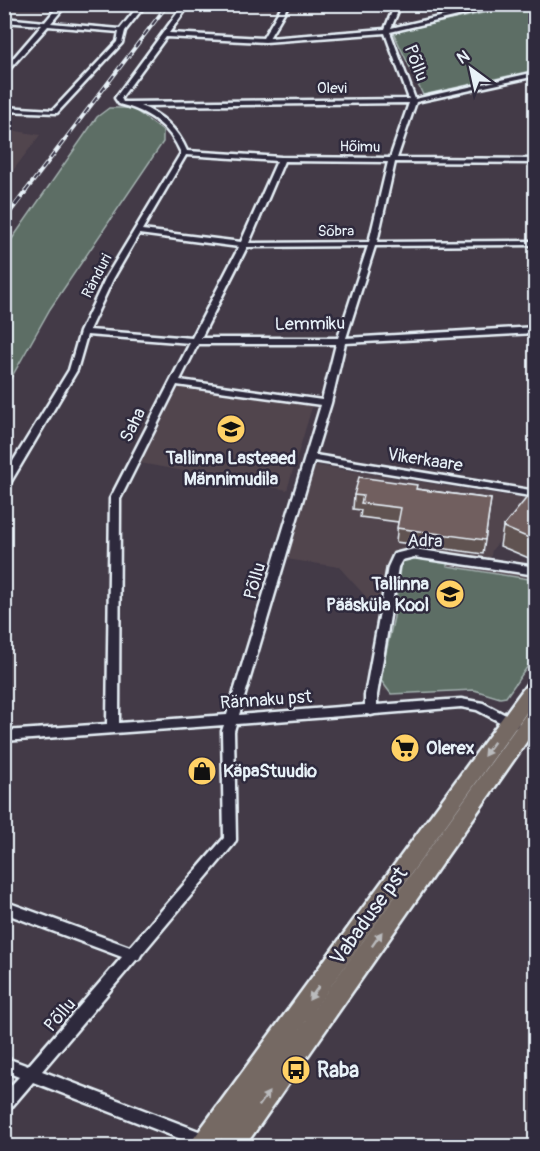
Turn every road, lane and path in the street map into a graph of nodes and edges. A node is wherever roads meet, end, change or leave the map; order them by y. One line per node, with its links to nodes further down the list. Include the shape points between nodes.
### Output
1 (64, 4): 8 (street)
2 (143, 4): 9 (street)
3 (187, 4): 11 (street)
4 (286, 4): 12 (street)
5 (398, 4): 10 (street, Põllu)
6 (506, 4): 10 (street)
7 (4, 20): 8 (street)
8 (46, 25): 9 (street); 13 (street)
9 (122, 31): 17 (street, via 120,42 55,112)
10 (387, 31): 12 (street); 15 (street, Põllu)
11 (166, 35): 12 (street); 16 (street, via 118,98)
12 (265, 40)
13 (4, 73)
14 (536, 74): 15 (street, Olevi)
15 (413, 101): 16 (street, Olevi); 20 (street, Põllu)
16 (126, 104): 18 (street, via 165,123 179,138)
17 (4, 109)
18 (184, 153): 19 (street, Hõimu); 22 (street, Ränduri)
19 (281, 159): 20 (street, Hõimu); 24 (street, Saha)
20 (392, 161): 21 (street, Hõimu); 25 (street, Põllu)
21 (536, 161)
22 (138, 232): 24 (street, Sõbra); 27 (street, Ränduri, via 109,279)
23 (536, 243): 25 (street, Sõbra)
24 (244, 245): 25 (street, Sõbra); 28 (street, Saha)
25 (372, 245): 29 (street, Põllu)
26 (536, 330): 29 (street, Lemmiku)
27 (84, 332): 28 (street, Lemmiku); 33 (street, Ränduri, via 73,370)
28 (196, 341): 29 (street, Lemmiku); 30 (street, Saha)
29 (341, 341): 31 (street, Põllu)
30 (173, 382): 31 (street); 40 (street, Saha, via 115,499)
31 (326, 403): 32 (street, Põllu)
32 (309, 457): 34 (street, Vikerkaare); 38 (street, Põllu)
33 (4, 485)
34 (536, 494)
35 (536, 571): 37 (street, Adra, via 414,553 398,557 374,675)
36 (534, 691): 39 (highway, Vabaduse pst)
37 (371, 711): 38 (street, Rännaku pst); 39 (street, Rännaku pst, via 461,703)
38 (231, 720): 40 (street, Rännaku pst); 43 (street, Põllu, via 230,840)
39 (523, 721): 47 (highway, Vabaduse pst, one-way to 47); 48 (highway, Vabaduse pst, one-way to 39)
40 (113, 729): 41 (street, Rännaku pst)
41 (4, 736)
42 (4, 907): 43 (street)
43 (134, 955): 45 (street, Põllu)
44 (4, 1064): 45 (street)
45 (31, 1074): 46 (street, Põllu); 47 (street)
46 (4, 1105)
47 (208, 1145)
48 (231, 1146)

